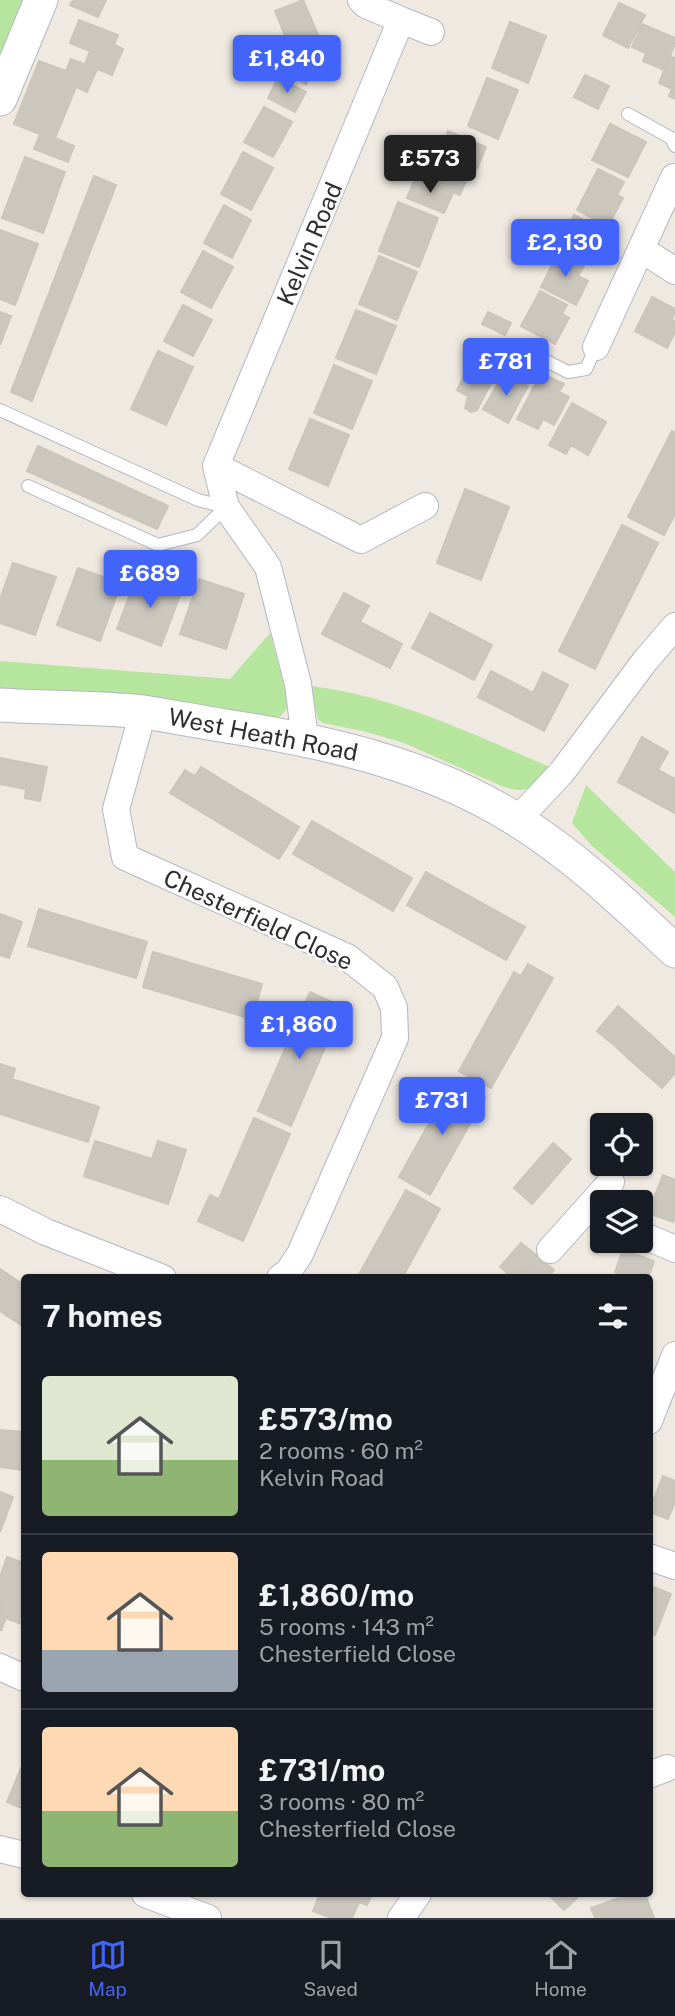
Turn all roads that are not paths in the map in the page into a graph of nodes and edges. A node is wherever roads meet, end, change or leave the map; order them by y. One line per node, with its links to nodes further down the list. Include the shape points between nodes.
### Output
1 (41, 0): 5 (street)
2 (361, 0): 3 (street)
3 (401, 20): 4 (street); 14 (street, Kelvin Road)
4 (431, 32)
5 (0, 99)
6 (628, 114): 7 (lane, via 671,138)
7 (675, 146)
8 (675, 176): 9 (street)
9 (641, 249): 10 (street); 12 (street)
10 (675, 271)
11 (515, 345): 12 (lane, via 568,372 586,369)
12 (596, 347)
13 (0, 410): 17 (lane, via 198,500)
14 (216, 466): 16 (street, via 361,540); 17 (street)
15 (28, 486): 17 (lane, via 158,545 197,535)
16 (425, 506)
17 (226, 507): 21 (street, via 268,567 298,684)
18 (675, 626): 22 (street, via 562,772)
19 (0, 705): 20 (street, West Heath Road)
20 (143, 712): 21 (street, West Heath Road); 32 (street, Chesterfield Close, via 116,809 125,857 347,957 385,986 394,1008 395,1038 300,1254)
21 (304, 739): 22 (street, West Heath Road, via 395,764 469,794)
22 (517, 820): 23 (street, West Heath Road, via 605,884)
23 (675, 951)
24 (611, 1182): 25 (street)
25 (607, 1190)
26 (0, 1209): 31 (street)
27 (590, 1214): 30 (street)
28 (653, 1240): 29 (street)
29 (675, 1249)
30 (550, 1250)
31 (153, 1274)
32 (285, 1274)
33 (675, 1355): 34 (street)
34 (653, 1411)
35 (653, 1558): 36 (street)
36 (675, 1566)
37 (0, 1667): 38 (street)
38 (21, 1677)
39 (0, 1849): 40 (street)
40 (21, 1854)
41 (153, 1897): 43 (street)
42 (416, 1897): 44 (street)
43 (208, 1918)
44 (401, 1918)

